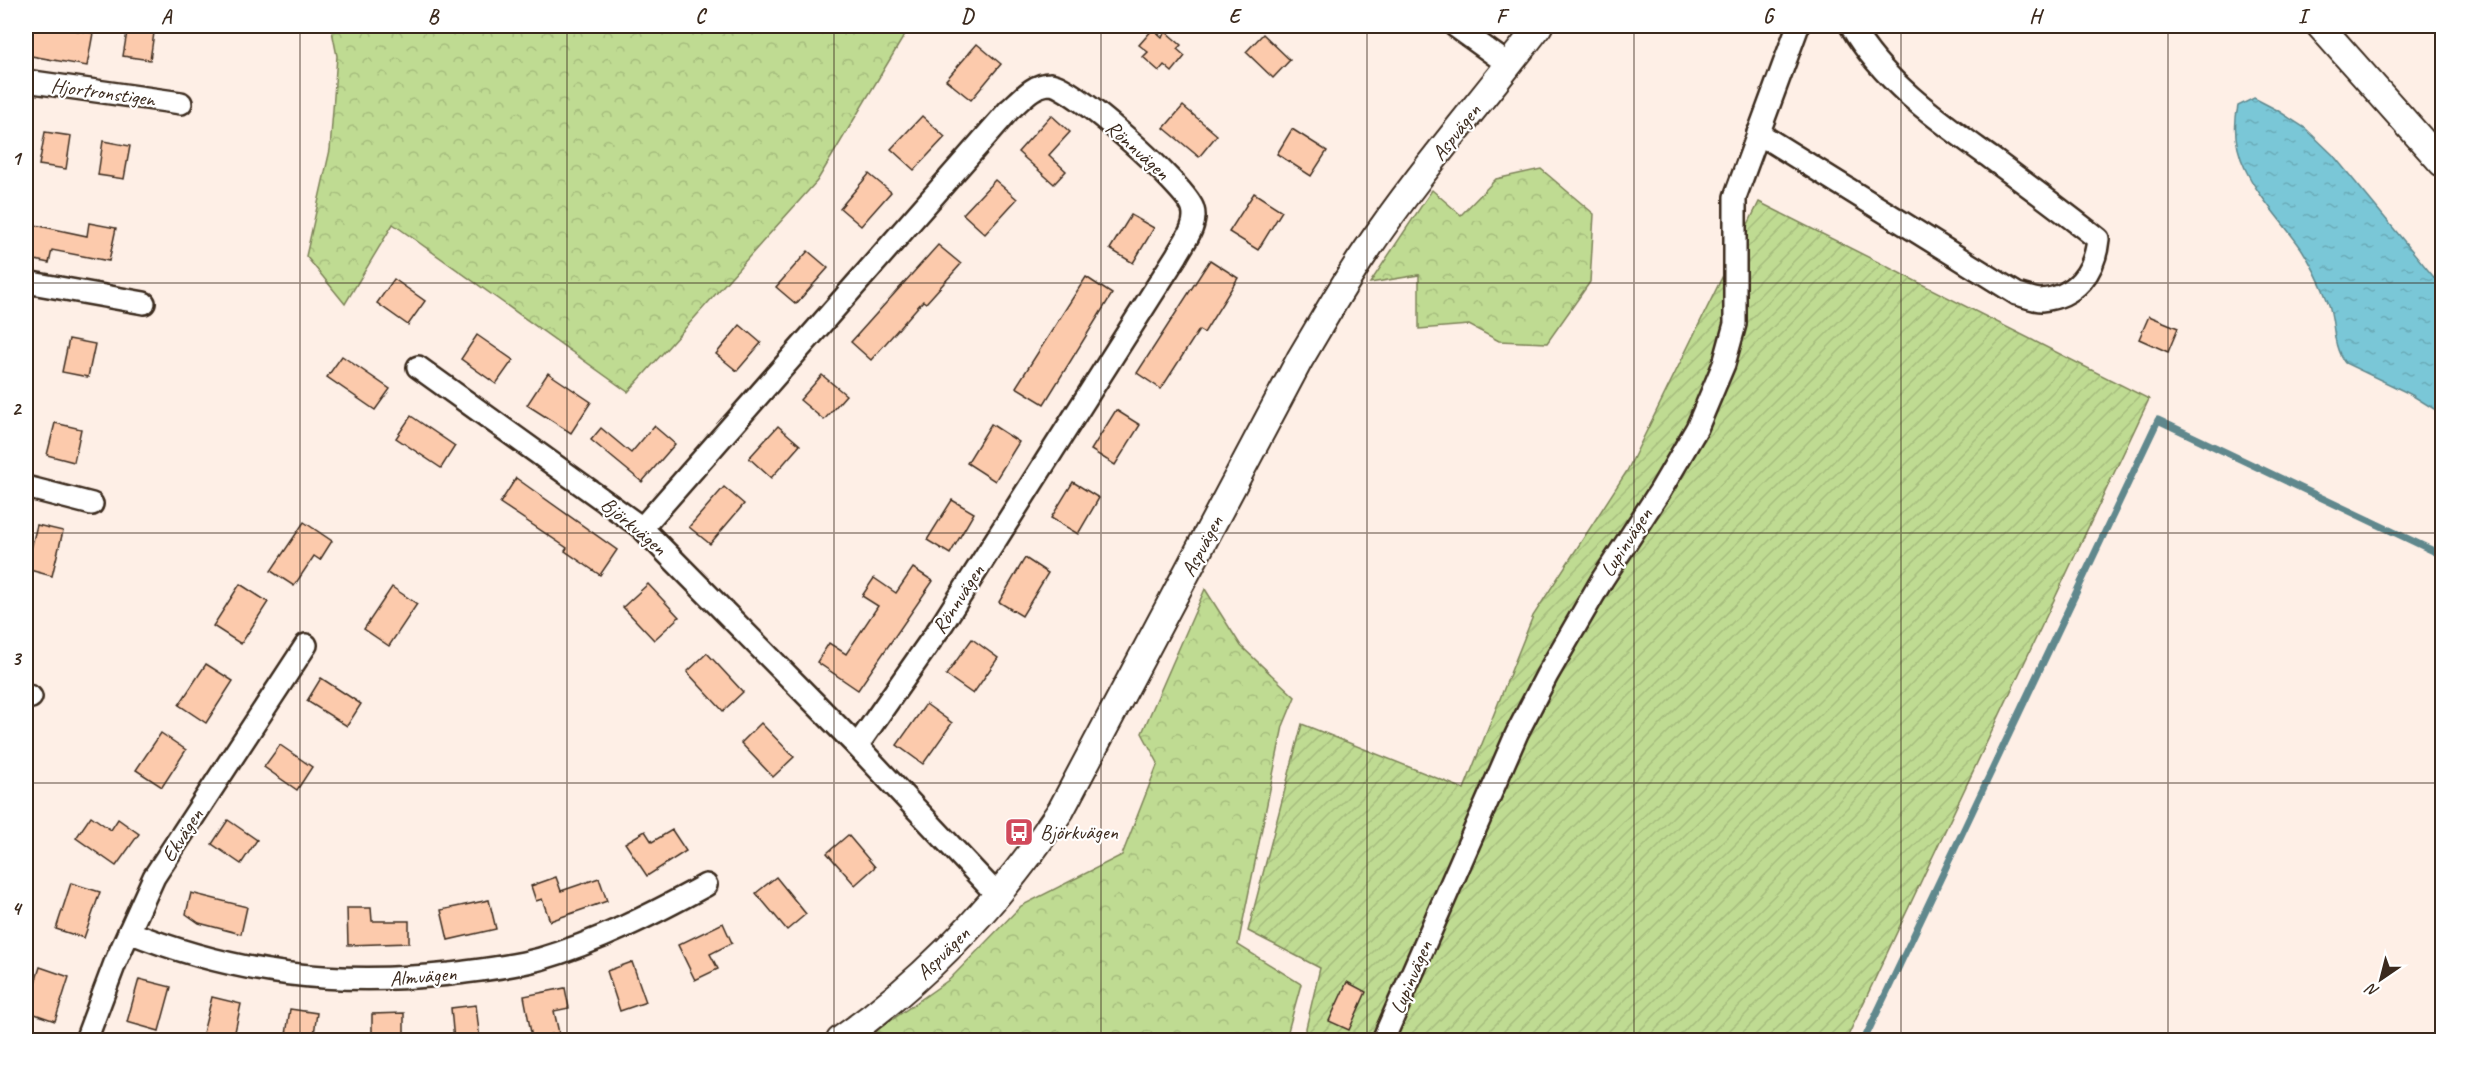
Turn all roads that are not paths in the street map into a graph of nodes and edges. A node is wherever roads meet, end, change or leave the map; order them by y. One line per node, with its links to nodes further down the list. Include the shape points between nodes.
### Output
1 (1455, 26): 6 (street)
2 (1539, 26): 6 (street, Aspvägen)
3 (1798, 26): 9 (street, Lupinvägen)
4 (1851, 26): 9 (street, via 1880,66 1926,110 2098,239 2094,263 2082,281 2063,295 2039,300 2018,294)
5 (2320, 26): 10 (street)
6 (1509, 65): 20 (street, Aspvägen, via 1441,150 1341,291 1300,359 1061,810)
7 (26, 81): 8 (street, Hjortronstigen)
8 (181, 103)
9 (1758, 133): 24 (street, Lupinvägen, via 1735,197 1735,324 1724,364 1697,428 1592,596 1517,733)
10 (2442, 163)
11 (26, 282): 12 (street)
12 (144, 303)
13 (418, 367): 16 (street, Björkvägen)
14 (26, 488): 15 (street)
15 (92, 504)
16 (642, 528): 18 (street, Björkvägen); 18 (street, Rönnvägen, via 1009,110 1038,86 1052,83 1070,92 1164,172 1194,209 1195,219 1177,255 944,623)
17 (306, 645): 21 (street, Ekvägen, via 154,877)
18 (857, 746): 20 (street, Björkvägen)
19 (706, 885): 21 (street, Almvägen, via 603,936 539,959 400,979 334,980 266,972 172,949)
20 (998, 896): 23 (street, Aspvägen, via 911,985)
21 (129, 932): 22 (street, Ekvägen)
22 (87, 1041)
23 (840, 1041)
24 (1383, 1041)

